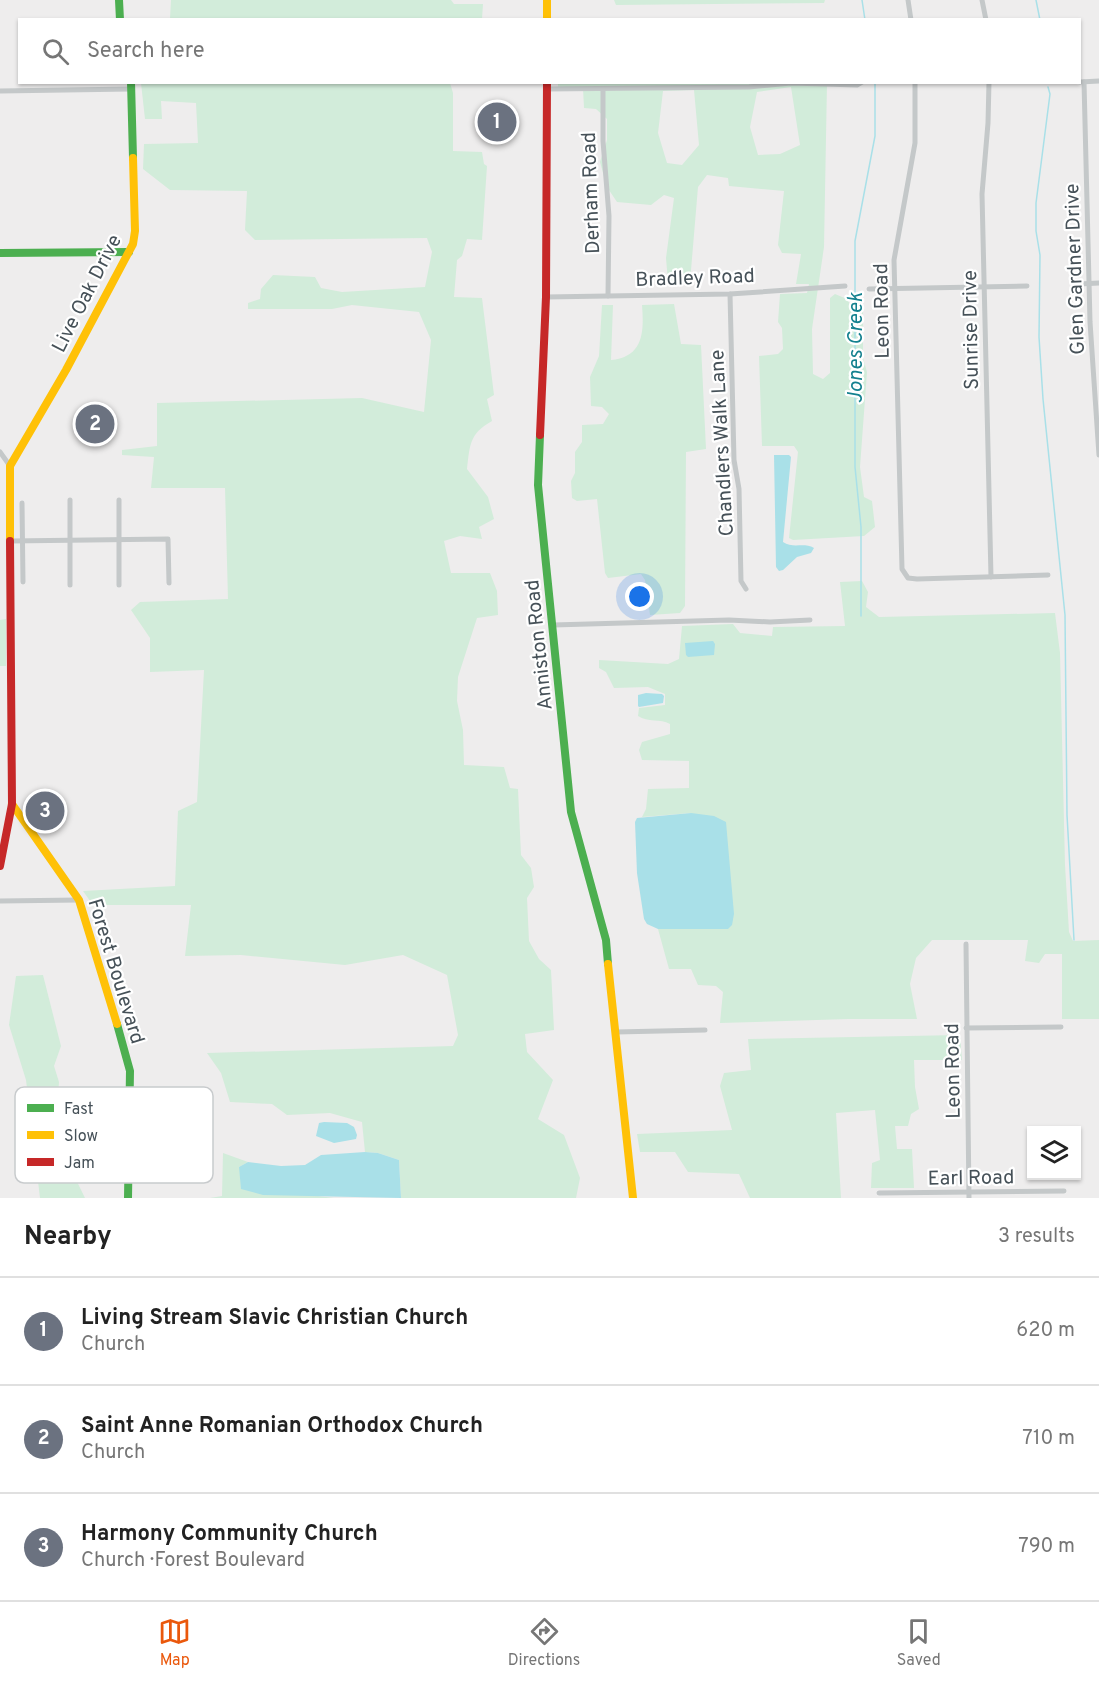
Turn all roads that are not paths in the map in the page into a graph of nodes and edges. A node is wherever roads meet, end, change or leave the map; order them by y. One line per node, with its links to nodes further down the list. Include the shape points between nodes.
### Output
1 (118, 0): 5 (street)
2 (547, 0): 6 (street)
3 (909, 0): 7 (street)
4 (982, 0): 8 (street)
5 (120, 18)
6 (547, 18)
7 (911, 18)
8 (986, 18)
9 (1099, 81): 10 (street)
10 (1082, 82): 22 (street, Glen Gardner Drive)
11 (780, 84): 18 (street)
12 (820, 84): 13 (street)
13 (853, 84)
14 (915, 84): 29 (street, Leon Road, via 915,142 895,250)
15 (989, 84): 27 (street, Sunrise Drive, via 982,194)
16 (131, 86): 19 (street); 20 (street, Live Oak Drive, via 135,231)
17 (547, 86): 18 (street); 32 (street, Anniston Road)
18 (603, 89): 31 (street, Derham Road)
19 (0, 91)
20 (129, 252): 21 (street); 35 (street, Live Oak Drive)
21 (0, 253)
22 (1090, 283): 23 (street); 24 (street); 34 (street, Glen Gardner Drive)
23 (1099, 283)
24 (1079, 284)
25 (844, 286): 30 (street, Bradley Road)
26 (1027, 286): 27 (street)
27 (984, 287): 29 (street); 44 (street, Sunrise Drive)
28 (869, 289): 29 (street)
29 (895, 289): 44 (street, Leon Road, via 902,569 905,576 916,579)
30 (730, 294): 31 (street, Bradley Road); 49 (street, Chandlers Walk Lane, via 734,460 739,489 741,580)
31 (608, 296): 32 (street, Bradley Road)
32 (546, 297): 51 (street, Anniston Road, via 537,469)
33 (0, 452): 35 (street)
34 (1099, 455)
35 (10, 466): 41 (street)
36 (70, 500): 40 (street)
37 (119, 500): 39 (street)
38 (22, 503): 42 (street)
39 (119, 539): 40 (street); 46 (street, via 168,539); 48 (street)
40 (70, 540): 42 (street); 47 (street)
41 (10, 541): 42 (street); 52 (street)
42 (22, 541): 45 (street)
43 (1048, 575): 44 (street)
44 (991, 577)
45 (23, 582)
46 (169, 583)
47 (70, 585)
48 (119, 585)
49 (747, 589)
50 (810, 620): 51 (street)
51 (553, 625): 60 (street, Anniston Road, via 571,812 606,940)
52 (12, 804): 53 (street); 54 (street, Forest Boulevard)
53 (0, 866)
54 (80, 900): 55 (street); 61 (street, Forest Boulevard, via 130,1071)
55 (0, 901)
56 (966, 944): 58 (street, Leon Road)
57 (1061, 1027): 58 (street)
58 (966, 1028): 65 (street, Leon Road)
59 (705, 1030): 60 (street)
60 (616, 1032): 67 (street, Anniston Road)
61 (130, 1087)
62 (128, 1183): 66 (street, Forest Boulevard)
63 (1064, 1191): 65 (street, Earl Road)
64 (879, 1193): 65 (street, Earl Road)
65 (969, 1195)
66 (128, 1198)
67 (633, 1198)

